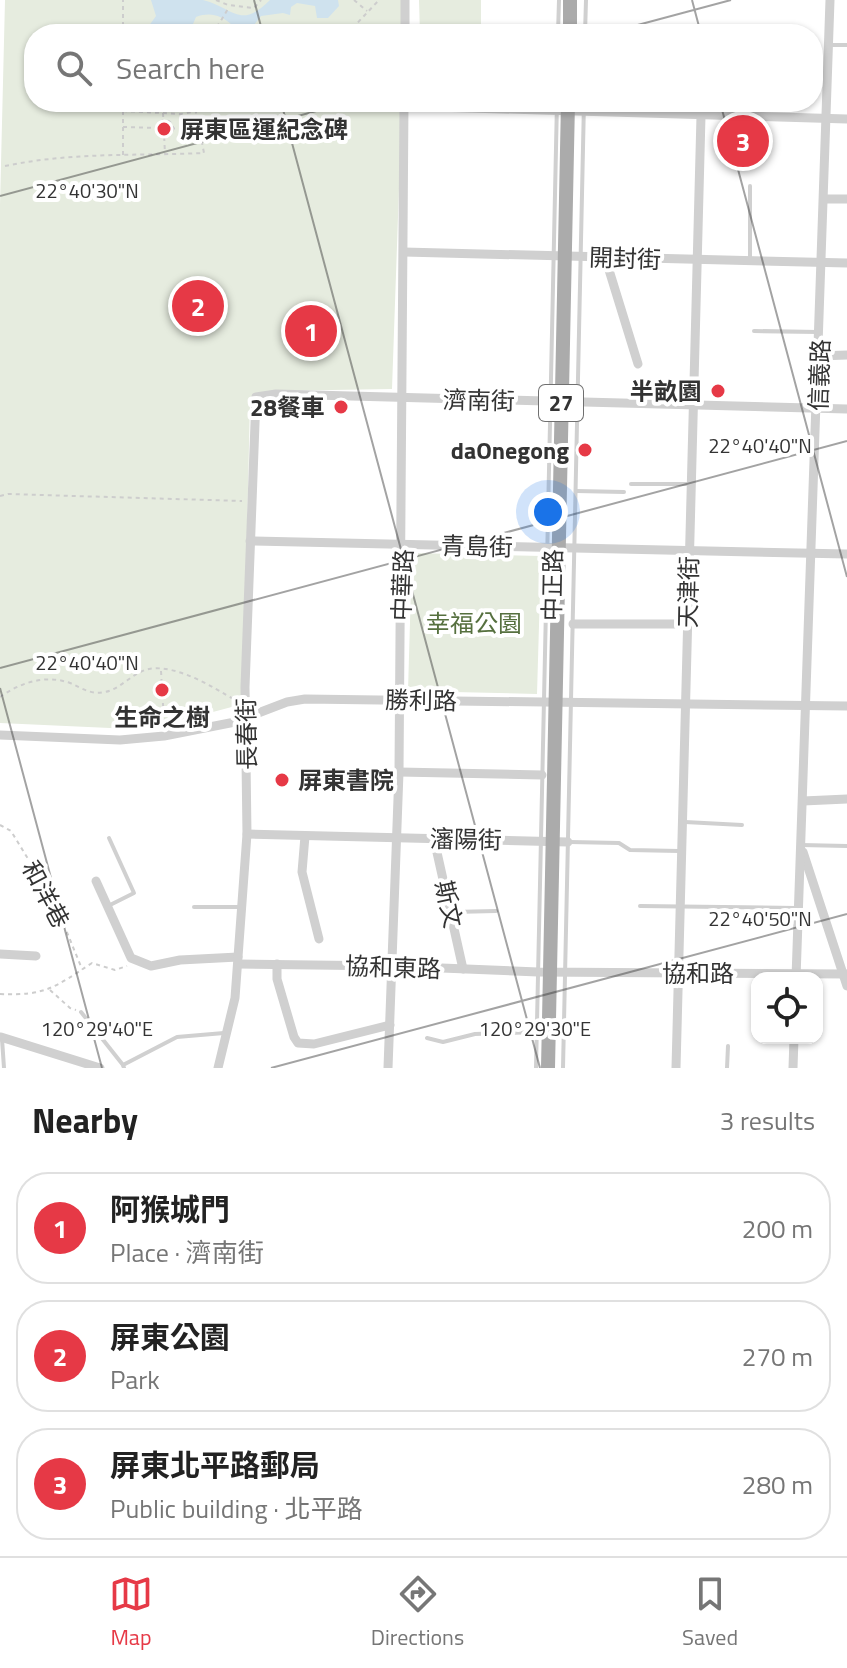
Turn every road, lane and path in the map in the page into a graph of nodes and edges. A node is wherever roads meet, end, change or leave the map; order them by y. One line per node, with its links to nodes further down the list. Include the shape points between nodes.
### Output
1 (123, 0): 13 (path)
2 (216, 0): 11 (path)
3 (261, 0): 11 (path, via 254,8)
4 (354, 0): 12 (path)
5 (379, 0): 12 (path)
6 (405, 0): 16 (street)
7 (559, 0): 17 (lane)
8 (570, 0): 18 (main road)
9 (586, 0): 19 (lane)
10 (830, 0): 20 (street, 信義路)
11 (229, 6): 14 (path)
12 (368, 12): 15 (path)
13 (123, 24)
14 (219, 24)
15 (357, 24)
16 (405, 24)
17 (558, 24)
18 (570, 24)
19 (585, 24)
20 (830, 45): 21 (lane); 32 (street, 信義路)
21 (847, 45)
22 (123, 112): 35 (path)
23 (143, 112): 29 (path)
24 (201, 112): 30 (path)
25 (402, 112): 47 (street, 中華路)
26 (562, 112): 48 (main road, 中正路 / 27)
27 (584, 112): 49 (lane, 中正路)
28 (649, 112): 31 (street)
29 (163, 113): 30 (path); 34 (path)
30 (197, 113): 39 (path)
31 (701, 116): 32 (street); 51 (street, 天津街)
32 (828, 119): 33 (street); 45 (street, 信義路)
33 (847, 119)
34 (165, 121): 36 (path); 37 (path); 38 (path)
35 (123, 127): 37 (path); 42 (path)
36 (172, 128): 38 (path); 39 (path); 40 (path)
37 (157, 129): 38 (path); 40 (path)
38 (164, 129): 40 (path)
39 (200, 129): 41 (path, via 204,153)
40 (164, 136): 41 (path)
41 (165, 155): 42 (path)
42 (123, 156): 43 (path, via 84,154)
43 (5, 166)
44 (750, 186): 52 (lane)
45 (825, 199): 46 (street); 53 (street, 信義路)
46 (847, 199)
47 (404, 252): 48 (street, 開封街); 61 (street, 中華路)
48 (559, 256): 49 (street, 開封街); 62 (main road, 中正路 / 27)
49 (581, 256): 50 (street, 開封街); 63 (lane, 中正路)
50 (605, 257): 51 (street, 開封街); 59 (street)
51 (697, 260): 52 (street, 開封街); 64 (street, 天津街)
52 (750, 261): 53 (street, 開封街)
53 (823, 263): 54 (street, 開封街); 56 (street, 信義路)
54 (847, 263)
55 (754, 331): 56 (lane)
56 (820, 332): 58 (street, 信義路)
57 (847, 355): 58 (street)
58 (819, 356): 65 (street, 信義路)
59 (638, 364)
60 (256, 397): 61 (street, 濟南街); 73 (street, 長春街)
61 (403, 398): 62 (street, 濟南街); 74 (street, 中華路)
62 (556, 402): 63 (street, 濟南街); 75 (main road, 中正路 / 27)
63 (578, 402): 64 (street, 濟南街); 69 (lane, 中正路)
64 (693, 405): 65 (street, 濟南街); 68 (street, 天津街)
65 (817, 408): 66 (street, 濟南街); 78 (street, 信義路)
66 (847, 409)
67 (631, 484): 68 (lane)
68 (691, 484): 77 (street, 天津街)
69 (576, 491): 70 (lane); 76 (lane, 中正路)
70 (624, 492)
71 (0, 496): 72 (path)
72 (243, 501)
73 (250, 541): 74 (street, 青島街); 91 (street, 長春街)
74 (403, 545): 75 (street, 青島街); 84 (street, 中華路)
75 (553, 548): 76 (street, 青島街); 86 (main road, 中正路 / 27)
76 (574, 548): 77 (street, 青島街); 80 (lane, 中正路)
77 (689, 550): 78 (street, 青島街); 81 (street, 天津街)
78 (812, 553): 79 (street, 青島街); 89 (street, 信義路)
79 (847, 554)
80 (573, 624): 81 (street); 87 (lane, 中正路)
81 (688, 624): 88 (street, 天津街)
82 (161, 670): 83 (path, via 149,669 106,692 84,692 45,678); 85 (path, via 210,685); 92 (path)
83 (0, 697)
84 (398, 699): 86 (street, 勝利路); 91 (street, 勝利路, via 298,699); 94 (street, 中華路)
85 (236, 701)
86 (549, 704): 87 (street, 勝利路); 95 (lane, 中正路); 106 (main road, 中正路 / 27)
87 (571, 704): 88 (street, 勝利路); 107 (lane, 中正路)
88 (686, 705): 89 (street, 勝利路); 98 (street, 天津街)
89 (806, 705): 90 (street, 勝利路); 97 (street, 信義路)
90 (847, 706)
91 (247, 717): 93 (street, 勝利路, via 144,738); 101 (street, 長春街)
92 (164, 721)
93 (0, 735)
94 (399, 772): 95 (street); 104 (street, 中華路)
95 (542, 775): 106 (lane, 中正路)
96 (847, 799): 97 (street)
97 (803, 801): 108 (street, 信義路)
98 (683, 822): 100 (lane); 110 (street, 天津街)
99 (0, 825): 127 (path, 和洋巷, via 11,831 55,903)
100 (742, 825)
101 (247, 834): 102 (street, 瀋陽街); 115 (street, 長春街)
102 (305, 836): 104 (street, 瀋陽街); 120 (street, via 302,872)
103 (109, 838): 112 (lane, via 134,893)
104 (397, 838): 105 (street, 瀋陽街); 126 (street, 中華路)
105 (434, 839): 106 (street, 瀋陽街); 119 (street, 斯文)
106 (546, 841): 107 (street, 瀋陽街); 129 (main road, 中正路 / 27)
107 (568, 842): 110 (lane, 瀋陽街); 130 (lane, 中正路)
108 (801, 845): 109 (lane); 117 (street, 信義路); 133 (street, 信義路)
109 (847, 846)
110 (682, 851): 116 (street, 天津街)
111 (96, 881): 112 (street)
112 (108, 906): 123 (street)
113 (640, 906): 116 (lane)
114 (194, 907): 115 (lane)
115 (242, 907): 124 (street, 長春街)
116 (680, 907): 117 (lane); 132 (street, 天津街)
117 (799, 908): 131 (street, 信義路)
118 (496, 911): 119 (lane)
119 (451, 912): 128 (street, 斯文)
120 (319, 939)
121 (0, 954): 122 (street)
122 (36, 956)
123 (131, 958): 124 (street, 協和東路, via 151,966 180,960); 127 (path, via 115,970 92,963)
124 (238, 961): 125 (street, 協和東路); 142 (street, 長春街)
125 (277, 964): 126 (street, 協和東路); 140 (street, via 298,1043 314,1044)
126 (392, 966): 128 (street, 協和東路); 140 (street, 中華路)
127 (82, 969): 137 (path)
128 (463, 969): 129 (street, 協和東路)
129 (544, 972): 130 (street, 協和路); 141 (lane, 中正路); 153 (main road, 中正路 / 27)
130 (565, 972): 132 (street, 協和路); 154 (lane, 中正路)
131 (796, 972)
132 (679, 973): 134 (street, 協和路); 155 (street, 天津街)
133 (845, 974): 135 (street, 協和路); 136 (street, 信義路)
134 (751, 975)
135 (823, 975)
136 (847, 986)
137 (50, 990): 138 (path); 139 (path)
138 (0, 994)
139 (81, 1012): 147 (lane)
140 (390, 1025): 151 (street, 中華路)
141 (537, 1032): 144 (lane, via 475,1034 443,1042); 152 (lane, 中正路)
142 (227, 1033): 147 (lane, via 177,1037); 150 (street, 長春街)
143 (1, 1037): 148 (lane); 149 (street)
144 (427, 1038)
145 (794, 1044): 157 (street)
146 (728, 1046): 156 (lane)
147 (124, 1067)
148 (4, 1068)
149 (100, 1068)
150 (218, 1068)
151 (388, 1068)
152 (536, 1068)
153 (548, 1068)
154 (563, 1068)
155 (676, 1068)
156 (727, 1068)
157 (793, 1068)

